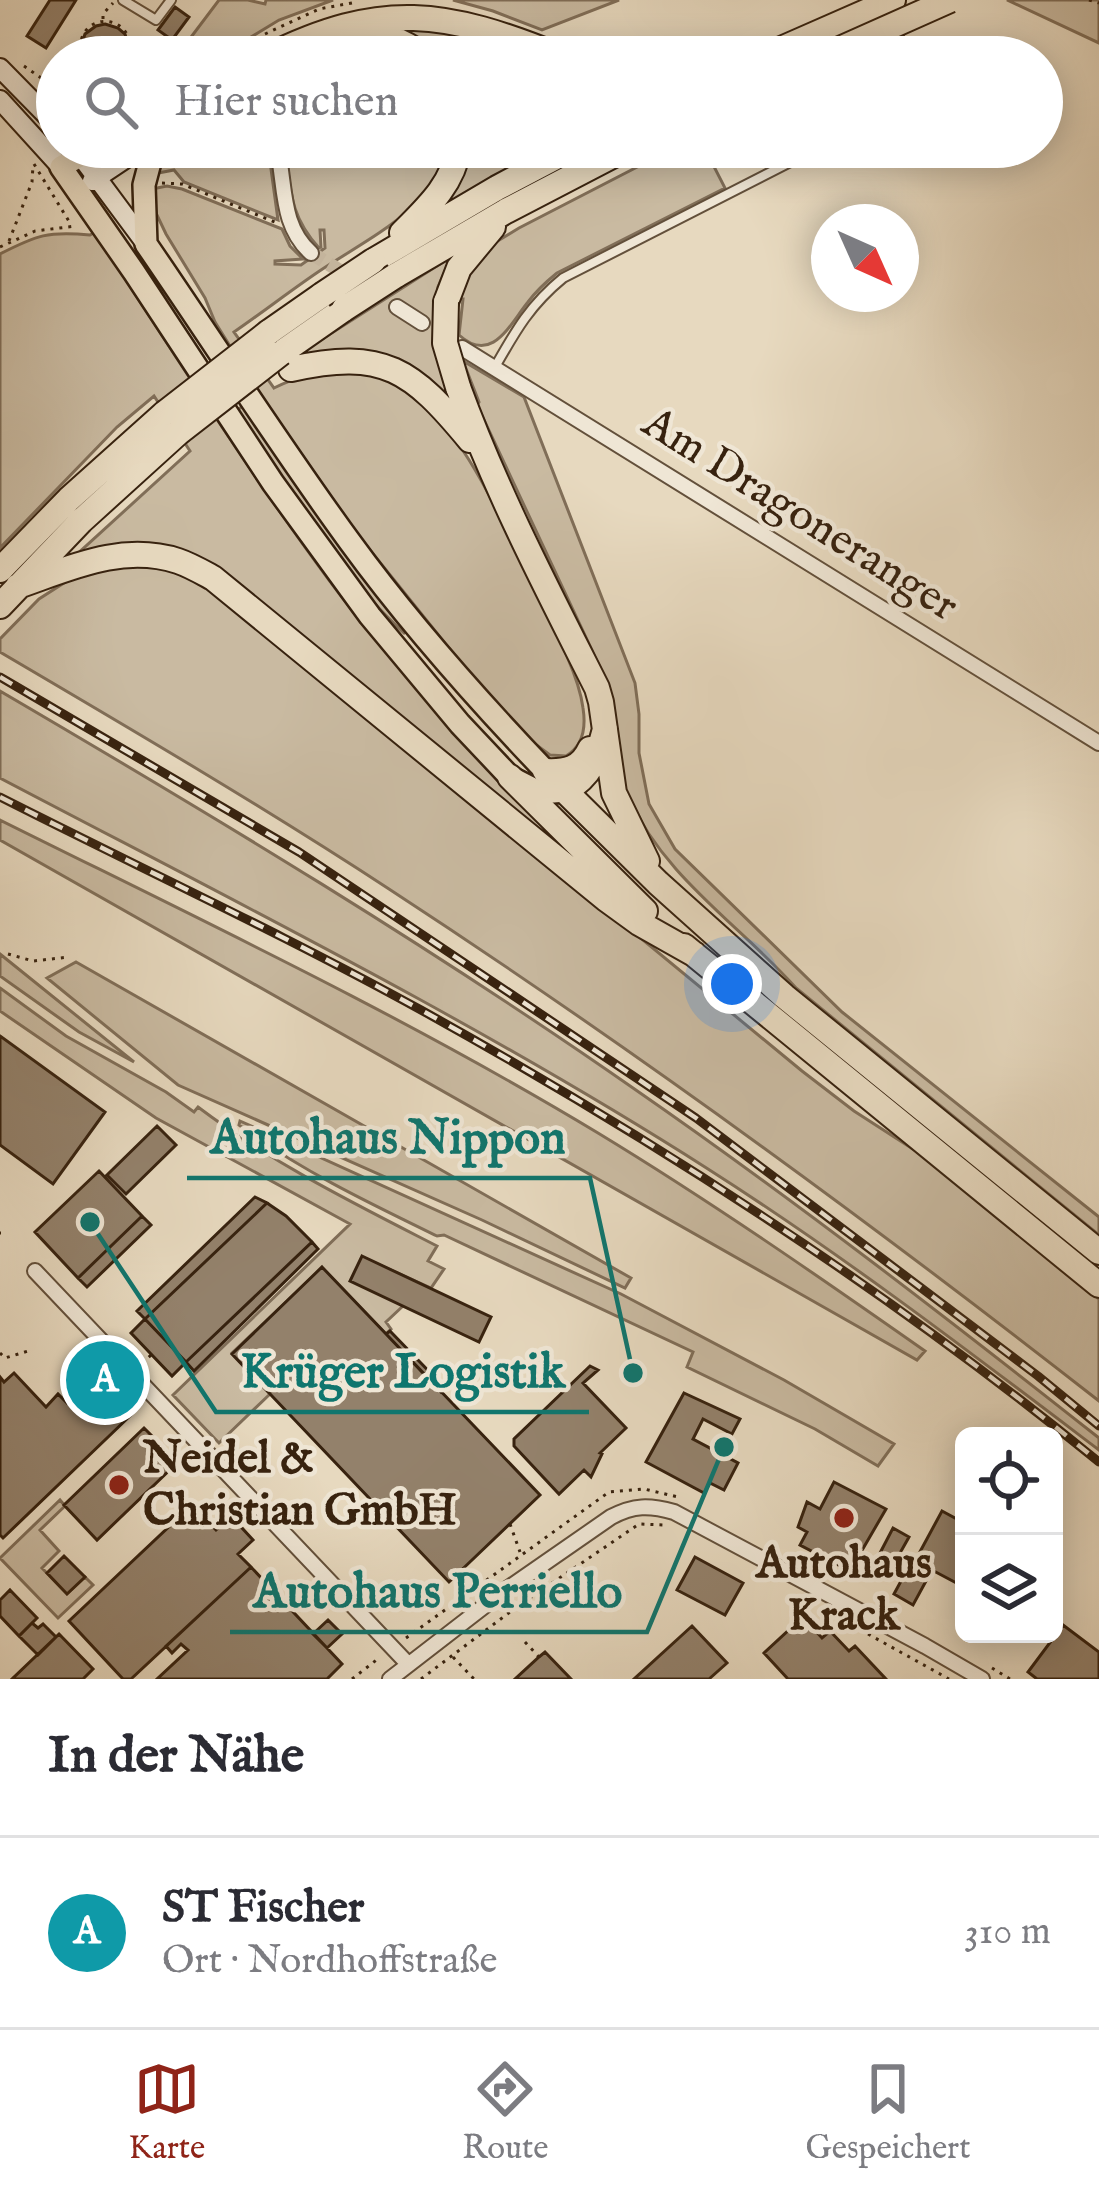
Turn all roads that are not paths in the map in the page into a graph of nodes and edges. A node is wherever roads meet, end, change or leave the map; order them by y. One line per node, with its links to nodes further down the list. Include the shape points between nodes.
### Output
1 (119, 0): 2 (lane, via 156,20)
2 (171, 0)
3 (893, 0): 10 (highway)
4 (950, 0): 11 (highway, bridge)
5 (906, 1): 12 (lane)
6 (329, 28): 7 (highway); 8 (highway); 9 (highway, via 373,14 427,15)
7 (307, 36)
8 (384, 36)
9 (509, 36)
10 (810, 36)
11 (869, 36)
12 (898, 36)
13 (7, 64): 15 (main road)
14 (0, 100): 16 (main road)
15 (36, 101)
16 (36, 125)
17 (77, 168): 27 (main road)
18 (89, 168): 26 (main road)
19 (113, 168): 26 (main road)
20 (148, 168): 29 (main road)
21 (281, 168): 30 (street, via 290,226)
22 (453, 168): 31 (highway)
23 (536, 168): 31 (highway)
24 (589, 168): 28 (highway)
25 (779, 168): 36 (lane, via 563,278 540,297)
26 (98, 178): 27 (main road); 29 (main road)
27 (77, 190): 44 (main road, via 333,569)
28 (506, 211): 31 (highway); 38 (highway, bridge, via 459,268 446,302 445,343)
29 (146, 244): 43 (main road, via 352,546)
30 (311, 253)
31 (381, 266): 35 (highway, bridge, via 344,309); 35 (highway, bridge, via 322,295)
32 (397, 307): 33 (street)
33 (422, 323)
34 (462, 349): 36 (street, Am Dragoneranger)
35 (280, 351): 37 (highway, bridge); 37 (highway, bridge); 38 (highway, via 399,372 437,401)
36 (495, 367): 42 (street, Am Dragoneranger)
37 (172, 423): 39 (highway, via 118,486)
38 (483, 456): 40 (highway)
39 (6, 590): 47 (highway, via 113,554 179,561 213,578 606,899)
40 (584, 663): 41 (highway); 43 (highway, via 593,715 589,751 576,767)
41 (605, 729): 45 (highway, via 590,771); 46 (highway, via 614,793)
42 (1099, 743)
43 (545, 771): 45 (main road)
44 (510, 777): 45 (main road, via 541,793); 47 (highway)
45 (565, 791): 46 (highway)
46 (658, 883): 48 (highway)
47 (694, 954): 50 (highway)
48 (1099, 1252)
49 (35, 1271): 51 (street)
50 (1099, 1285)
51 (408, 1664): 52 (street); 53 (street, via 610,1517 644,1505 674,1512)
52 (390, 1679)
53 (982, 1679)

